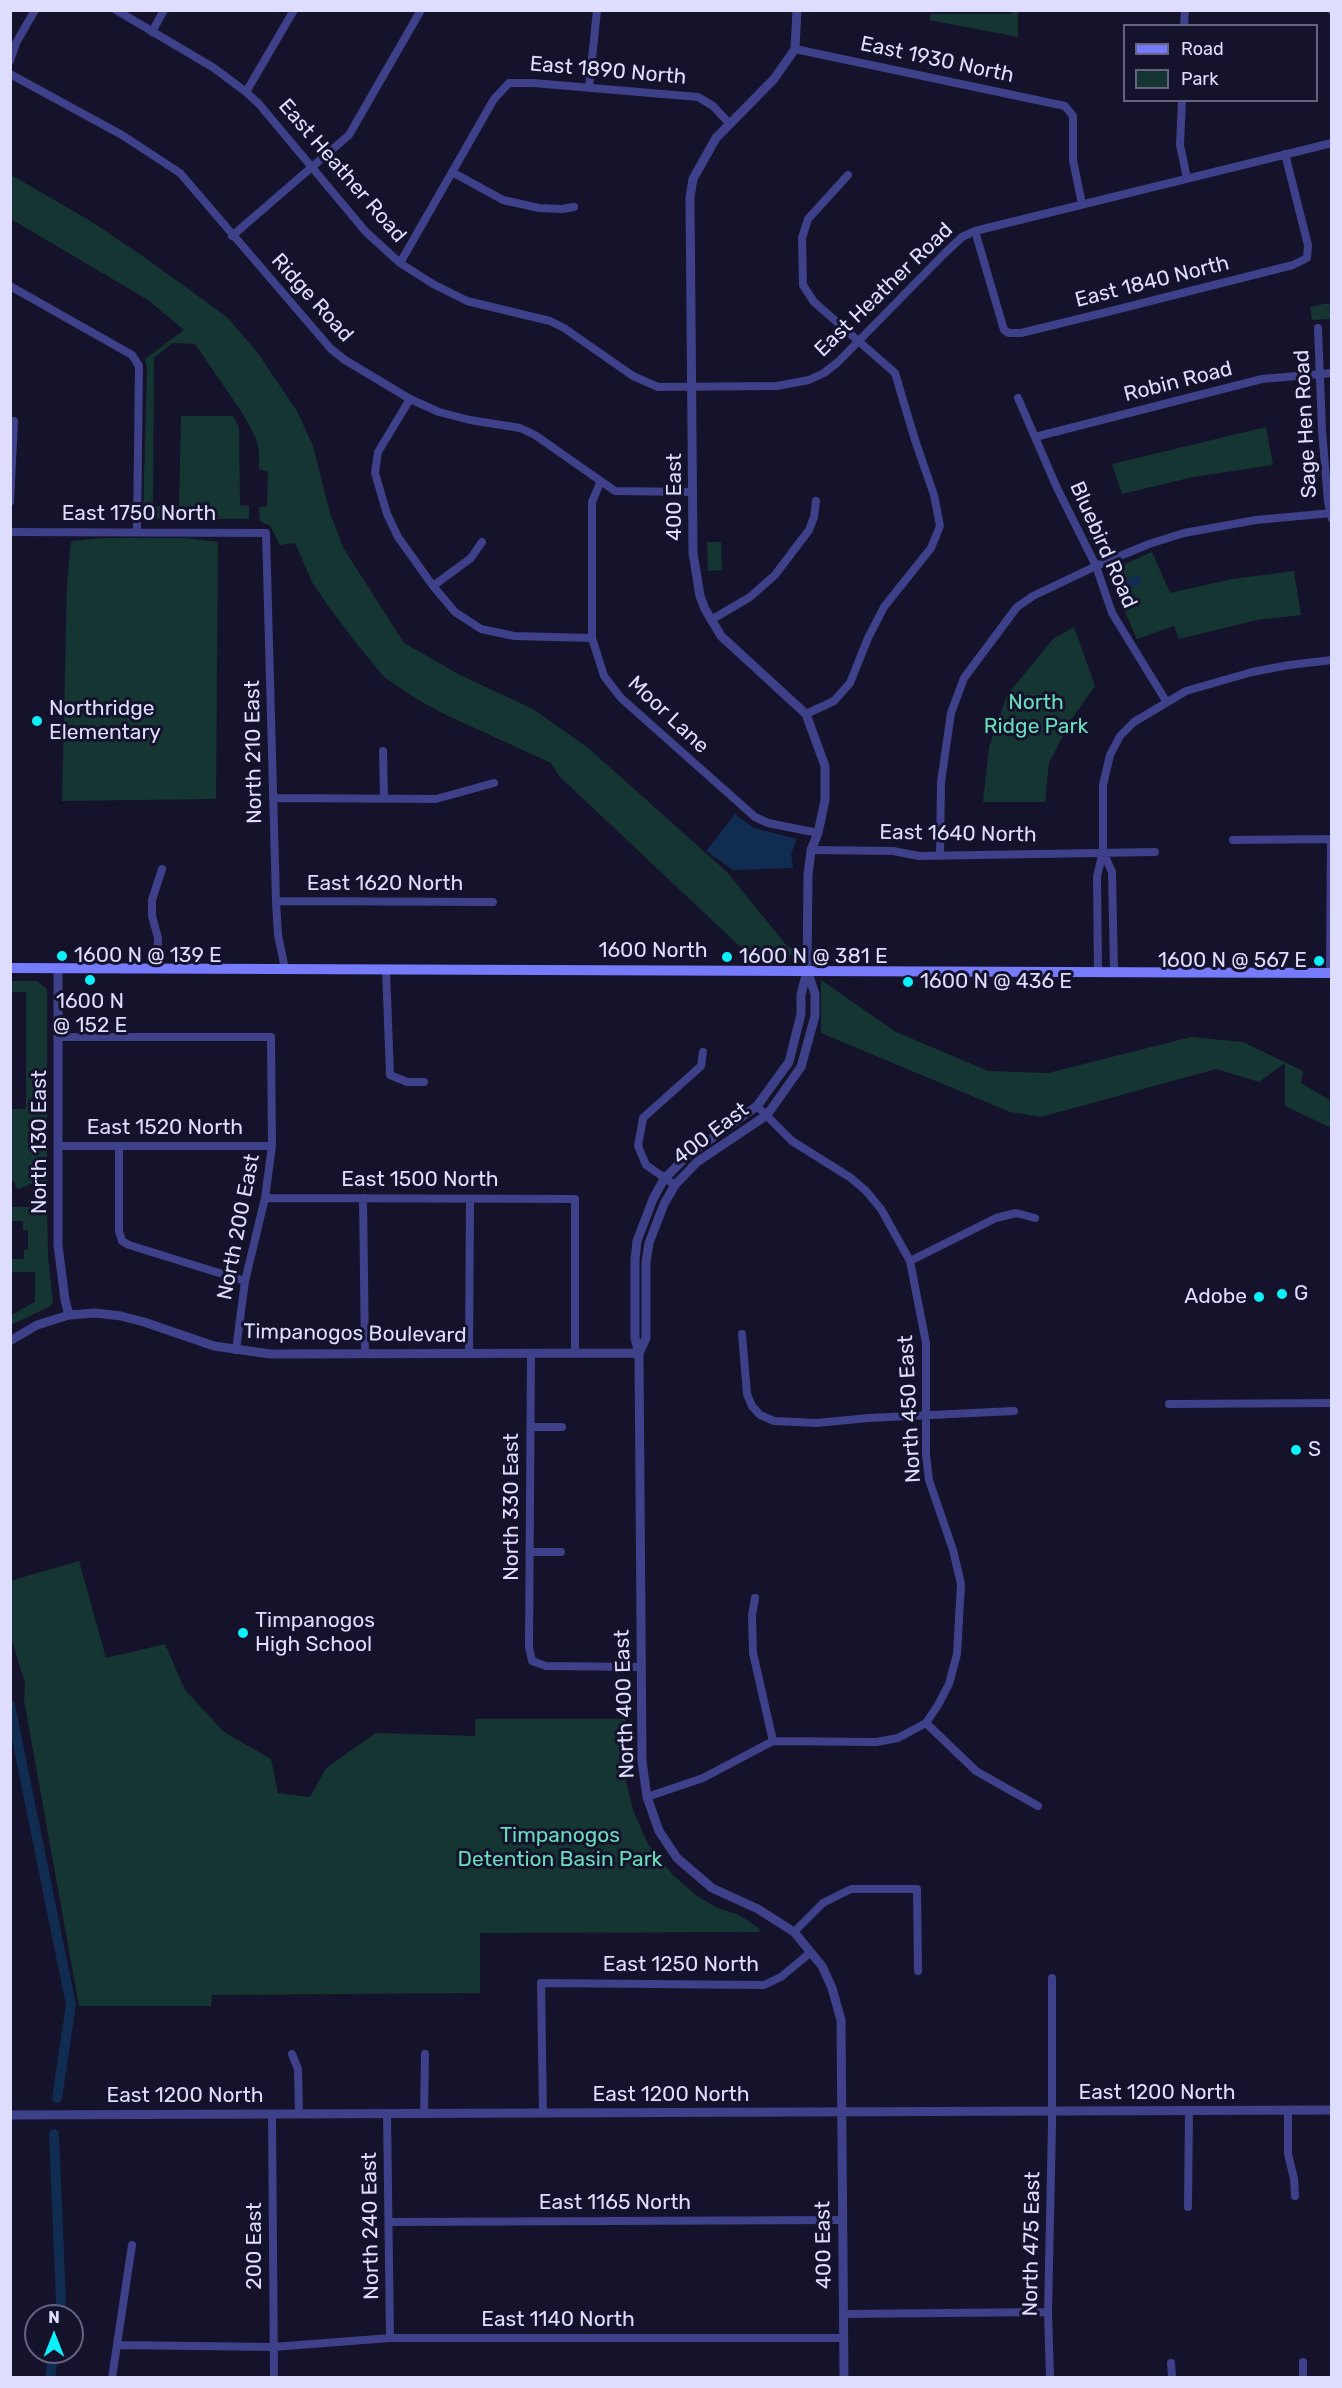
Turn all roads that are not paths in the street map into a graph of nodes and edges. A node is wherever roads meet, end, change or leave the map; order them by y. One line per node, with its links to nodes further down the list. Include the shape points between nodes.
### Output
1 (34, 10): 10 (street)
2 (116, 10): 8 (street, East Heather Road)
3 (164, 10): 8 (street)
4 (294, 10): 13 (street)
5 (422, 10): 18 (street, via 349,135)
6 (597, 10): 12 (street)
7 (797, 10): 9 (street)
8 (152, 32): 13 (street, East Heather Road, via 214,68)
9 (795, 49): 15 (street, 400 East, via 774,79); 22 (street, East 1930 North, via 1058,103 1070,110 1074,120 1073,160)
10 (10, 61)
11 (10, 74): 25 (street, Ridge Road, via 122,135 180,173)
12 (589, 88): 15 (street, East 1890 North, via 698,97); 19 (street, East 1890 North, via 509,83 496,96)
13 (246, 92): 18 (street, East Heather Road)
14 (1182, 102): 21 (street, via 1180,145)
15 (730, 124): 32 (street, 400 East, via 716,138 693,179 690,197)
16 (1332, 143): 17 (street, East Heather Road)
17 (1285, 154): 21 (street, East Heather Road); 24 (street, East 1840 North, via 1308,245 1307,258 1284,268 1009,333 1004,330)
18 (313, 168): 25 (street); 26 (street, East Heather Road, via 366,232)
19 (452, 172): 23 (street, via 503,200 539,208); 26 (street)
20 (848, 176): 29 (street, via 808,219 802,238 803,285 814,302)
21 (1187, 178): 22 (street, East Heather Road)
22 (1083, 204): 24 (street, East Heather Road)
23 (574, 207)
24 (975, 231): 29 (street, East Heather Road, via 944,254)
25 (232, 236): 34 (street, Ridge Road, via 331,349)
26 (400, 263): 32 (street, East Heather Road, via 452,295 496,310 550,321 645,383)
27 (10, 286): 42 (street, via 132,355 139,366)
28 (1318, 328): 30 (street, Sage Hen Road)
29 (860, 341): 32 (street, East Heather Road, via 829,369 808,380 783,386); 52 (street, via 895,373 940,526 931,548 884,608 850,683 834,701)
30 (1321, 373): 31 (street, Robin Road); 36 (street, Robin Road, via 1262,379); 41 (street, Sage Hen Road, via 1322,430)
31 (1332, 373)
32 (692, 387): 38 (street, 400 East)
33 (1018, 398): 36 (street, Bluebird Road)
34 (410, 399): 37 (street, Ridge Road, via 439,412 520,428); 47 (street, via 378,452 375,473 398,537)
35 (14, 421): 40 (street)
36 (1035, 437): 46 (street, Bluebird Road)
37 (600, 483): 38 (street, Ridge Road, via 629,493); 49 (street, Moor Lane, via 592,502)
38 (693, 492): 48 (street, 400 East, via 694,567)
39 (816, 501): 48 (street, via 809,530 775,575 750,597)
40 (10, 502)
41 (1331, 515): 46 (street, via 1256,520 1184,533)
42 (137, 531): 43 (street, East 1750 North); 44 (street, East 1750 North)
43 (10, 532)
44 (267, 533): 55 (street, North 210 East)
45 (482, 542): 47 (street, via 471,558)
46 (1096, 566): 51 (street, Bluebird Road, via 1112,613); 63 (street, via 1017,607 964,678 947,736 940,795)
47 (433, 586): 49 (street, via 455,612 481,629 514,636)
48 (711, 621): 52 (street, 400 East, via 721,636)
49 (592, 638): 57 (street, Moor Lane, via 599,665 611,687 746,811 768,823)
50 (1332, 660): 51 (street, via 1252,672 1186,691)
51 (1166, 701): 61 (street, via 1134,722 1120,736 1110,755 1103,785)
52 (806, 714): 57 (street, 400 East, via 825,766 825,800)
53 (383, 751): 56 (street)
54 (494, 783): 56 (street, via 436,799)
55 (273, 798): 56 (street); 65 (street, North 210 East)
56 (384, 798)
57 (818, 833): 60 (street, 400 East)
58 (1331, 839): 59 (street); 75 (street)
59 (1233, 840)
60 (811, 850): 63 (street, East 1640 North); 72 (street, 400 East)
61 (1103, 852): 62 (street, East 1640 North); 63 (street, East 1640 North); 73 (street, via 1112,872); 74 (street, via 1098,876)
62 (1155, 852)
63 (940, 856)
64 (162, 869): 69 (street, via 152,900)
65 (276, 901): 66 (street, East 1620 North); 70 (street, North 210 East)
66 (493, 902)
67 (10, 968): 68 (main road, 1600 North)
68 (58, 968): 69 (main road, 1600 North); 76 (street, North 130 East)
69 (158, 968): 70 (main road, 1600 North)
70 (285, 969): 71 (main road, 1600 North)
71 (386, 970): 72 (main road, 1600 North); 78 (street, via 390,1075 407,1082)
72 (807, 971): 74 (main road, 1600 North); 79 (street, 400 East, via 789,1062); 80 (street, 400 East, via 815,994 815,1016 801,1067)
73 (1114, 971): 74 (main road, 1600 North); 75 (main road, 1600 North)
74 (1098, 972)
75 (1331, 973)
76 (58, 1036): 81 (street, North 130 East); 83 (street, North 200 East, via 271,1037)
77 (703, 1052): 84 (street, via 701,1066 643,1118 639,1146 646,1166)
78 (424, 1082)
79 (757, 1106): 80 (street, North 450 East); 84 (street, 400 East, via 688,1155)
80 (767, 1115): 85 (street, 400 East, via 697,1162); 90 (street, North 450 East, via 792,1141 866,1191 882,1209)
81 (58, 1146): 82 (street, East 1520 North); 92 (street, North 130 East, via 58,1245)
82 (119, 1146): 83 (street, East 1520 North); 91 (street, via 122,1241)
83 (272, 1146): 86 (street, North 200 East)
84 (664, 1179): 85 (street); 98 (street, 400 East, via 637,1240 635,1338)
85 (675, 1185): 98 (street, 400 East, via 649,1243 645,1262 646,1338)
86 (265, 1198): 87 (street, East 1500 North); 91 (street, North 200 East)
87 (363, 1198): 88 (street, East 1500 North); 99 (street)
88 (470, 1199): 97 (street, East 1500 North, via 575,1199); 100 (street)
89 (1035, 1218): 90 (street, via 1016,1213 996,1218)
90 (910, 1261): 104 (street, North 450 East, via 926,1343)
91 (245, 1281): 95 (street, North 200 East)
92 (69, 1315): 94 (street, Timpanogos Boulevard, via 37,1325); 95 (street, Timpanogos Boulevard, via 94,1312 121,1316)
93 (742, 1334): 104 (street, via 747,1394 760,1415 774,1421 816,1423)
94 (10, 1341)
95 (236, 1350): 99 (street, Timpanogos Boulevard)
96 (531, 1353): 97 (street, Timpanogos Boulevard); 100 (street, Timpanogos Boulevard); 105 (street, North 330 East)
97 (575, 1353): 98 (street, Timpanogos Boulevard)
98 (639, 1353): 110 (street, North 400 East)
99 (365, 1354): 100 (street, Timpanogos Boulevard)
100 (470, 1354)
101 (1332, 1403): 102 (street)
102 (1169, 1404)
103 (1014, 1411): 104 (street)
104 (926, 1417): 111 (street, North 450 East, via 929,1480 961,1584 957,1654 949,1684)
105 (531, 1427): 106 (street); 107 (street, North 330 East)
106 (562, 1427)
107 (530, 1552): 108 (street); 110 (street, North 330 East, via 532,1661 546,1666)
108 (561, 1552)
109 (755, 1598): 112 (street, via 753,1653)
110 (641, 1667): 113 (street, North 400 East, via 642,1761)
111 (926, 1723): 112 (street, via 876,1742); 114 (street, via 976,1771)
112 (773, 1741): 113 (street, via 703,1778)
113 (647, 1797): 115 (street, North 400 East, via 659,1831 677,1858 695,1875)
114 (1038, 1806)
115 (794, 1932): 116 (street, North 400 East); 117 (street, via 823,1903 851,1889 917,1889)
116 (811, 1952): 125 (street, North 400 East, via 832,1988 841,2020); 127 (street, East 1250 North, via 781,1977 764,1985 541,1983)
117 (918, 1971)
118 (1052, 1978): 123 (street, North 475 East)
119 (292, 2054): 126 (street, via 298,2069)
120 (425, 2054): 130 (street)
121 (1288, 2110): 122 (street, East 1200 North); 124 (street, East 1200 North); 132 (street, via 1288,2154)
122 (1332, 2110)
123 (1053, 2111): 124 (street, East 1200 North); 125 (street, East 1200 North); 137 (street, North 475 East)
124 (1189, 2111): 133 (street)
125 (842, 2112): 127 (street, East 1200 North); 134 (street, 400 East)
126 (299, 2113): 128 (street, East 1200 North); 129 (street, East 1200 North)
127 (543, 2113): 130 (street, East 1200 North)
128 (272, 2114): 131 (street, East 1200 North); 142 (street, 200 East)
129 (387, 2114): 130 (street, East 1200 North); 135 (street, North 240 East)
130 (424, 2114)
131 (10, 2115)
132 (1295, 2196)
133 (1188, 2207)
134 (841, 2220): 135 (street, East 1165 North); 138 (street, 400 East)
135 (389, 2222): 139 (street, North 240 East)
136 (132, 2245): 141 (street)
137 (1048, 2312): 138 (street); 148 (street, North 475 East)
138 (843, 2314): 140 (street, 400 East)
139 (390, 2338): 140 (street, East 1140 North); 142 (street, East 1140 North)
140 (843, 2338): 147 (street, 400 East)
141 (117, 2344): 142 (street, East 1140 North); 145 (street)
142 (273, 2347): 146 (street, 200 East)
143 (1172, 2362): 149 (street)
144 (1303, 2362): 150 (street)
145 (112, 2378)
146 (274, 2378)
147 (844, 2378)
148 (1050, 2378)
149 (1172, 2378)
150 (1303, 2378)

